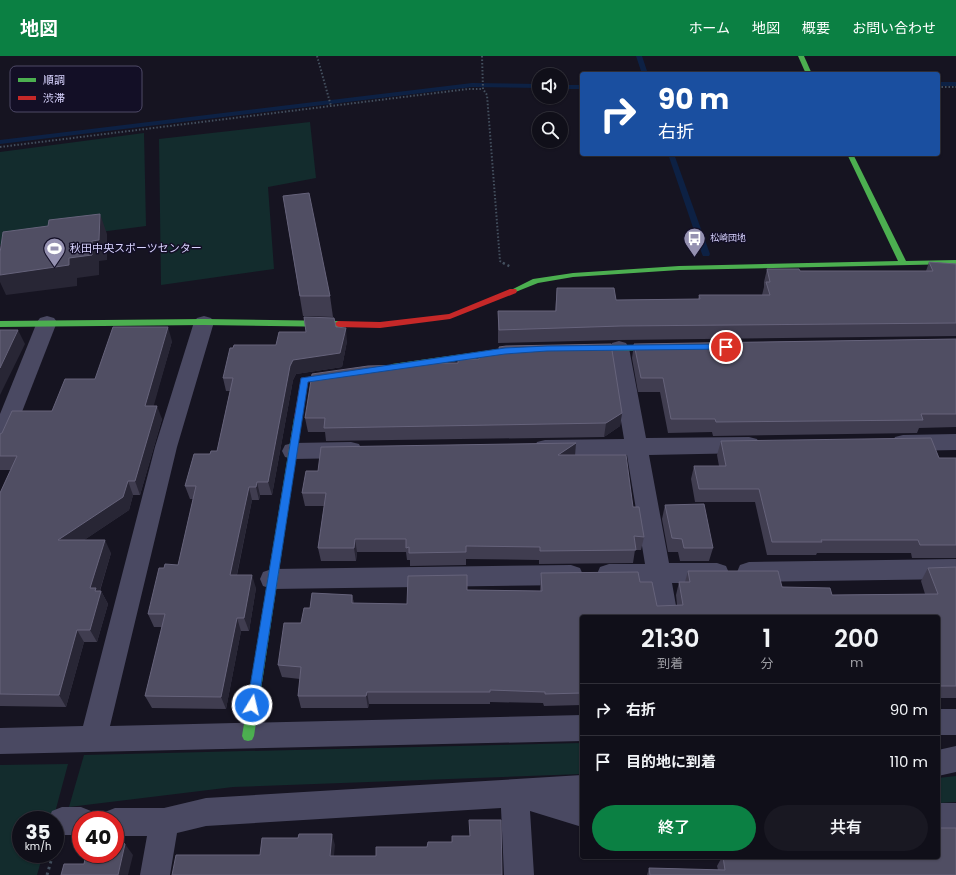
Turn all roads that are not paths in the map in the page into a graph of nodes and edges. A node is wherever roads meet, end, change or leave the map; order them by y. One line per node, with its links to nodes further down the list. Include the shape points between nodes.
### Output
1 (801, 56): 2 (street)
2 (808, 72)
3 (851, 156): 5 (street)
4 (956, 262): 5 (street)
5 (903, 263): 7 (street, via 679,268 573,275 536,282 450,316 380,325)
6 (47, 322): 7 (street); 8 (street); 15 (street)
7 (204, 322): 31 (street, via 166,448)
8 (0, 324)
9 (674, 347): 11 (street)
10 (569, 348): 11 (street)
11 (619, 348): 19 (street)
12 (540, 349): 13 (street, via 505,351)
13 (381, 369)
14 (350, 373): 22 (street, via 304,380)
15 (0, 440)
16 (956, 442): 17 (street)
17 (884, 443)
18 (772, 445): 19 (street)
19 (636, 446): 20 (street); 24 (street)
20 (524, 448)
21 (372, 450): 22 (street)
22 (293, 451): 25 (street)
23 (956, 569): 24 (street)
24 (658, 574): 25 (street); 26 (street)
25 (272, 579): 30 (street)
26 (666, 615)
27 (940, 722): 28 (street)
28 (956, 722)
29 (580, 728): 30 (street)
30 (248, 736): 31 (street)
31 (93, 739): 32 (street)
32 (0, 740)
33 (956, 759): 34 (street)
34 (940, 763)
35 (580, 789): 36 (street)
36 (514, 792): 37 (street); 41 (street, via 206,812); 43 (street)
37 (580, 813)
38 (940, 817): 39 (street)
39 (956, 817)
40 (124, 822): 41 (street)
41 (164, 822): 42 (street)
42 (154, 875)
43 (519, 875)

